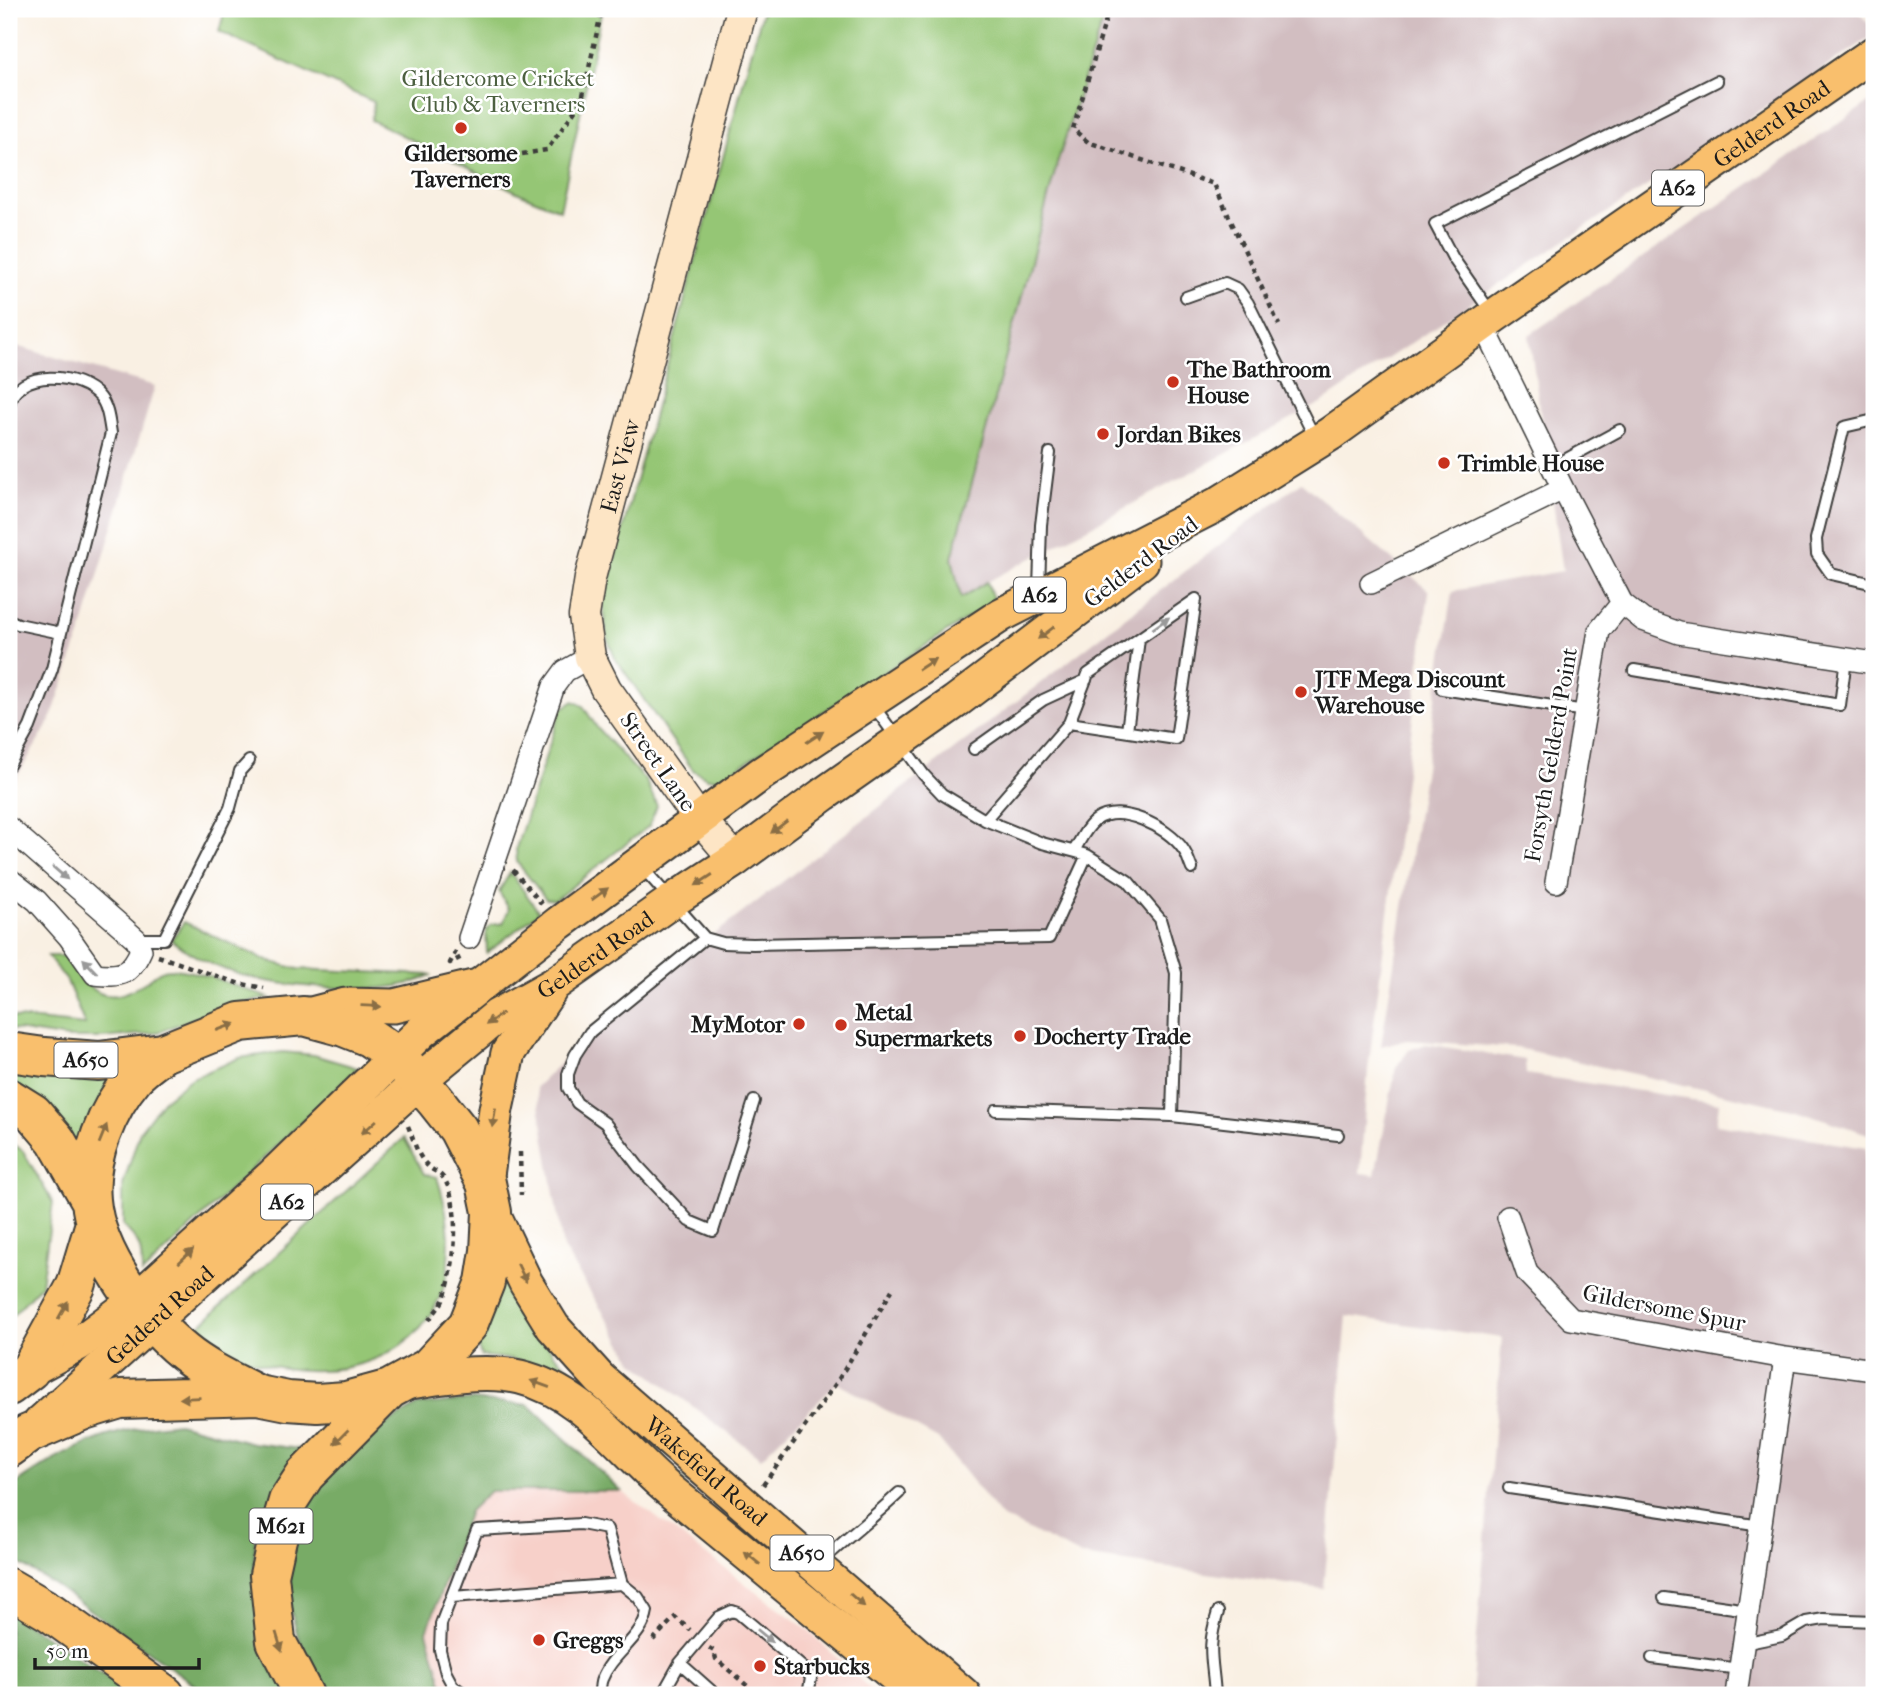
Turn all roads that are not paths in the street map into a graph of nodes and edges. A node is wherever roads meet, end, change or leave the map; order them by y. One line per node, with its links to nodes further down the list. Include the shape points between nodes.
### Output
1 (742, 9): 21 (street, East View, via 590,578 584,616)
2 (1874, 53): 5 (main road, Gelderd Road / A62)
3 (1717, 81): 5 (lane, via 1436,224)
4 (1186, 296): 9 (lane, via 1225,283 1238,289)
5 (1489, 320): 9 (main road, Gelderd Road / A62); 11 (street)
6 (9, 405): 19 (lane, via 21,385 44,377 76,382 99,396 108,413 111,433)
7 (1874, 420): 15 (lane, via 1844,427 1816,539 1817,554 1831,574)
8 (1620, 430): 11 (lane)
9 (1318, 442): 13 (main road, Gelderd Road / A62)
10 (1050, 453): 16 (lane)
11 (1552, 467): 12 (street)
12 (1563, 489): 14 (street); 17 (street)
13 (1218, 504): 16 (main road, Gelderd Road / A62); 31 (main road, Gelderd Road / A62, one-way to 31)
14 (1371, 583)
15 (1874, 584)
16 (1039, 596): 27 (main road, Gelderd Road / A62, one-way to 16, via 1001,615)
17 (1622, 603): 22 (street, via 1643,620 1679,633); 28 (street, Forsyth Gelderd Point, via 1599,631)
18 (9, 620): 19 (lane)
19 (61, 633): 34 (lane, via 30,727)
20 (1139, 639): 25 (lane, via 1088,674); 30 (lane); 30 (lane, one-way to 30, via 1196,599 1176,739)
21 (590, 657): 35 (street, Street Lane, via 606,689); 46 (street, via 565,671 554,686 498,852 486,907)
22 (1846, 659): 23 (street); 24 (lane, via 1840,705)
23 (1874, 663)
24 (1634, 670)
25 (1086, 680): 29 (lane); 32 (lane, via 1043,700)
26 (1442, 689): 28 (lane)
27 (870, 701): 31 (lane); 35 (main road, Gelderd Road / A62, one-way to 27)
28 (1585, 712): 44 (street, Forsyth Gelderd Point)
29 (1069, 723): 30 (lane); 36 (lane)
30 (1127, 732)
31 (900, 741): 36 (lane, via 942,794); 40 (main road, Gelderd Road / A62, one-way to 40)
32 (974, 749)
33 (249, 761): 48 (lane, via 164,939)
34 (9, 765)
35 (698, 819): 40 (street, Street Lane); 41 (main road, Gelderd Road / A62)
36 (985, 820): 38 (lane)
37 (9, 828): 48 (street, one-way to 48)
38 (1074, 851): 39 (lane); 42 (lane, via 1097,820 1129,816 1168,833)
39 (1087, 855): 47 (lane, via 1049,938 752,944); 58 (lane, via 1128,881 1160,919 1176,973)
40 (735, 860): 45 (main road, Gelderd Road / A62, one-way to 45)
41 (640, 864): 45 (lane); 49 (main road, Gelderd Road / A62, one-way to 41)
42 (1192, 869)
43 (9, 879): 48 (street, one-way to 43, via 134,966 116,976 95,974 45,910)
44 (1556, 882)
45 (672, 901): 47 (lane); 50 (main road, Gelderd Road / A62)
46 (470, 938)
47 (705, 938): 56 (lane, via 590,1031 575,1055 568,1088 577,1103 605,1123 689,1221 713,1231)
48 (138, 945)
49 (482, 985): 51 (main road, one-way to 49, via 346,1005 394,1006); 54 (main road, Gelderd Road / A62, via 422,1031)
50 (553, 985): 54 (main road, Gelderd Road / A62, one-way to 54); 60 (main road, one-way to 60, via 508,1053 496,1109)
51 (304, 1016): 53 (highway, one-way to 51, via 240,1022); 54 (highway, via 369,1037)
52 (9, 1052): 53 (highway, A650, via 99,1061)
53 (163, 1053): 61 (highway, one-way to 53, via 93,1161 117,1101 135,1077)
54 (408, 1069): 60 (highway, via 458,1129); 63 (main road, Gelderd Road / A62)
55 (9, 1098): 61 (highway, via 33,1113 56,1140)
56 (754, 1101)
57 (996, 1111): 58 (lane)
58 (1172, 1116): 59 (lane)
59 (1338, 1135)
60 (500, 1199): 67 (highway, via 485,1282 468,1325 428,1368); 73 (main road, Wakefield Road / A650, one-way to 73, via 526,1283 553,1327 600,1379)
61 (93, 1212): 63 (highway, via 112,1264); 66 (highway, Gelderd Road, one-way to 61, via 76,1286)
62 (1508, 1217): 64 (street, Gildersome Spur, via 1527,1273 1571,1320)
63 (144, 1311): 66 (main road, Gelderd Road / A62); 68 (highway, via 185,1353); 69 (main road, Gelderd Road / A62)
64 (1785, 1358): 65 (street, Gildersome Spur); 72 (street)
65 (1874, 1370)
66 (16, 1376)
67 (396, 1386): 68 (highway, via 346,1401 317,1403); 86 (highway, M621, one-way to 86, via 305,1475 288,1501 269,1575 276,1641); 92 (main road, Wakefield Road / A650, one-way to 67, via 650,1474 580,1406 552,1389 520,1377 469,1374)
68 (258, 1395): 69 (highway, one-way to 69, via 120,1399 84,1410)
69 (18, 1441)
70 (1508, 1488): 72 (lane)
71 (899, 1493): 73 (lane)
72 (1761, 1526): 78 (street)
73 (817, 1566): 93 (main road, Wakefield Road / A650, one-way to 93)
74 (622, 1584): 76 (lane); 76 (lane, via 607,1529 582,1524 477,1530); 88 (lane, via 648,1611 646,1622 601,1679)
75 (9, 1588): 85 (highway, via 50,1612)
76 (452, 1597): 87 (lane, via 441,1624 440,1650 453,1686)
77 (1664, 1598): 78 (lane)
78 (1748, 1610): 81 (street)
79 (1218, 1612): 94 (lane, via 1210,1651)
80 (1874, 1621): 81 (lane, via 1815,1620 1782,1636)
81 (1743, 1644): 84 (street)
82 (1652, 1658): 84 (lane)
83 (680, 1663): 89 (lane); 90 (lane); 91 (lane, one-way to 91, via 719,1617 738,1613 807,1671 811,1678)
84 (1740, 1669): 95 (street)
85 (164, 1695)
86 (303, 1695)
87 (466, 1695)
88 (600, 1695)
89 (662, 1695)
90 (716, 1695)
91 (808, 1695)
92 (918, 1695)
93 (964, 1695)
94 (1214, 1695)
95 (1736, 1695)

